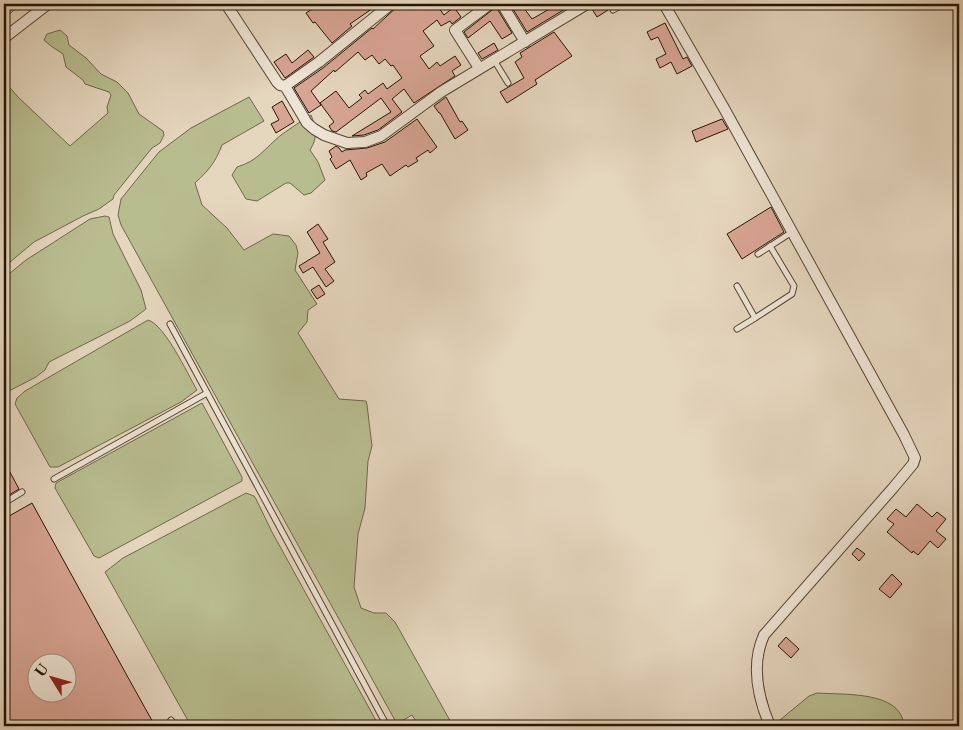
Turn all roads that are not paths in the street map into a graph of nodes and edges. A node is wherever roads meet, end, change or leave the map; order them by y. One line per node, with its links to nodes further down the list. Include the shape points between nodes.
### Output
1 (48, 4): 10 (street)
2 (226, 4): 15 (street, via 277,82)
3 (391, 4): 15 (street)
4 (490, 4): 13 (street, via 455,30)
5 (502, 4): 11 (street)
6 (587, 4): 11 (street)
7 (624, 4): 9 (lane)
8 (664, 4): 16 (street)
9 (613, 10)
10 (4, 38)
11 (525, 42): 12 (street)
12 (494, 59): 13 (street); 14 (lane)
13 (479, 68): 15 (street, via 380,136 355,144 341,142 314,128)
14 (508, 83)
15 (285, 86)
16 (792, 232): 17 (lane); 30 (street, via 915,458 893,488 764,635 756,666 759,690)
17 (770, 246): 18 (lane); 20 (lane, via 794,291)
18 (758, 254)
19 (737, 286): 20 (lane)
20 (755, 318): 22 (lane)
21 (170, 324): 23 (lane)
22 (737, 329)
23 (207, 393): 24 (lane); 29 (lane)
24 (54, 478)
25 (22, 492): 26 (lane)
26 (4, 503)
27 (171, 720): 28 (lane)
28 (175, 726)
29 (387, 726)
30 (770, 726)

